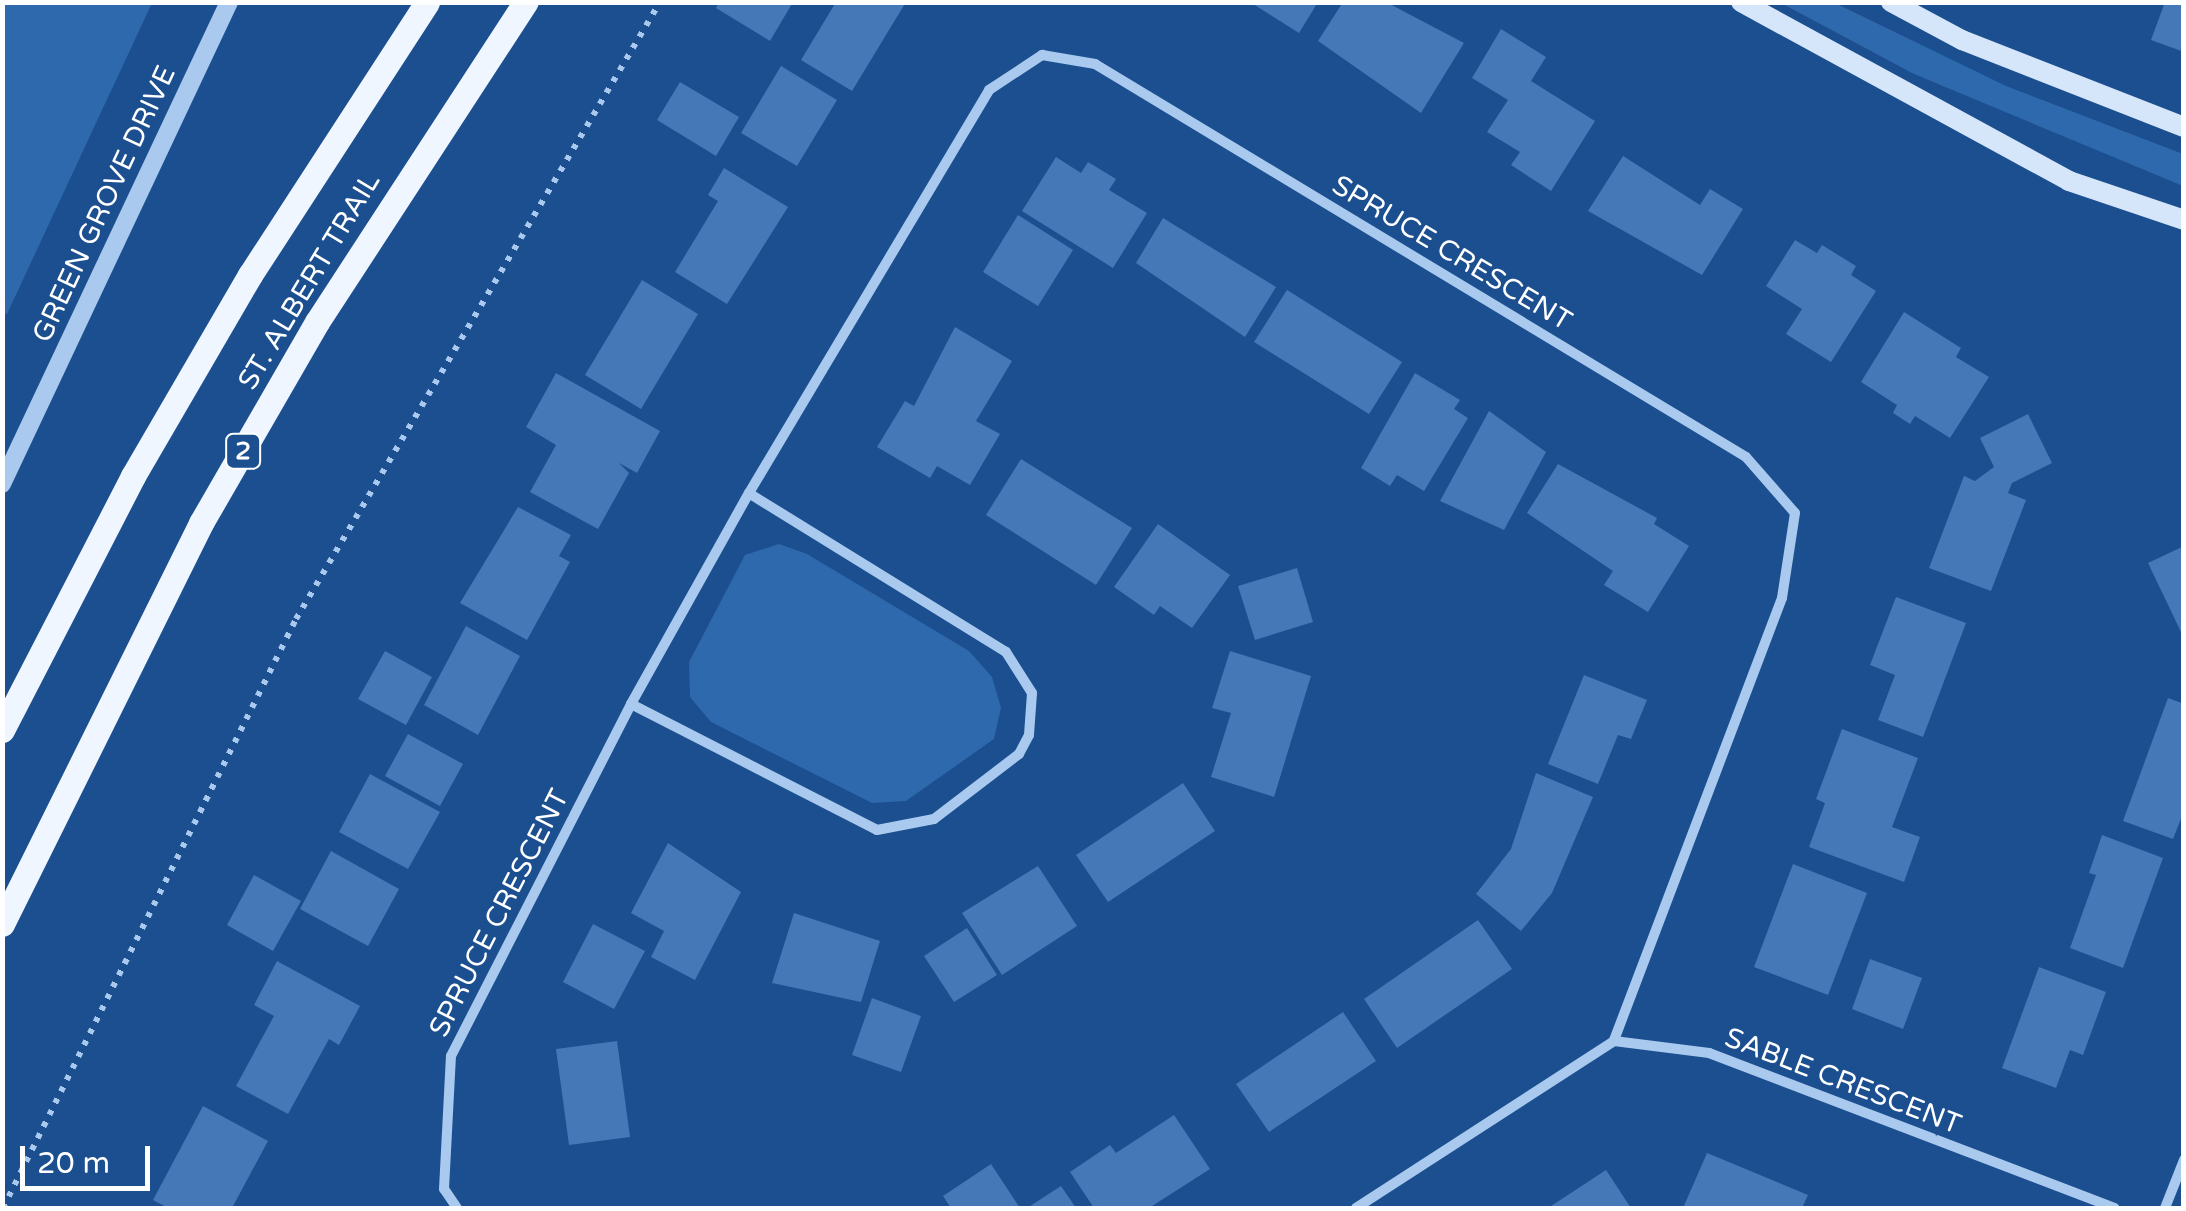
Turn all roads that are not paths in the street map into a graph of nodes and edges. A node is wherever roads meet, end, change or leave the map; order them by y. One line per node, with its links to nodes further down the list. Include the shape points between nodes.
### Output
1 (229, 2): 8 (street, GREEN GROVE DRIVE)
2 (427, 2): 11 (main road, ST. ALBERT TRAIL, via 250,275 133,476)
3 (526, 2): 12 (main road, ST. ALBERT TRAIL / 2, via 399,191 202,523)
4 (1740, 2): 7 (main road, via 2069,181)
5 (1892, 2): 6 (main road, via 1962,40)
6 (2184, 127)
7 (2184, 220)
8 (2, 484)
9 (749, 493): 10 (street, SPRUCE CRESCENT); 10 (street, via 1006,652 1032,693 1029,735 1020,754 934,819 877,830); 13 (street, SPRUCE CRESCENT, via 989,90 1042,55 1095,64 1746,457 1794,513 1782,598)
10 (631, 704): 15 (street, SPRUCE CRESCENT, via 451,1056 444,1189)
11 (2, 730)
12 (2, 924)
13 (1614, 1041): 16 (street); 17 (street, SABLE CRESCENT, via 1709,1053)
14 (2184, 1160): 18 (street)
15 (457, 1208)
16 (1356, 1208)
17 (2114, 1208)
18 (2166, 1208)

